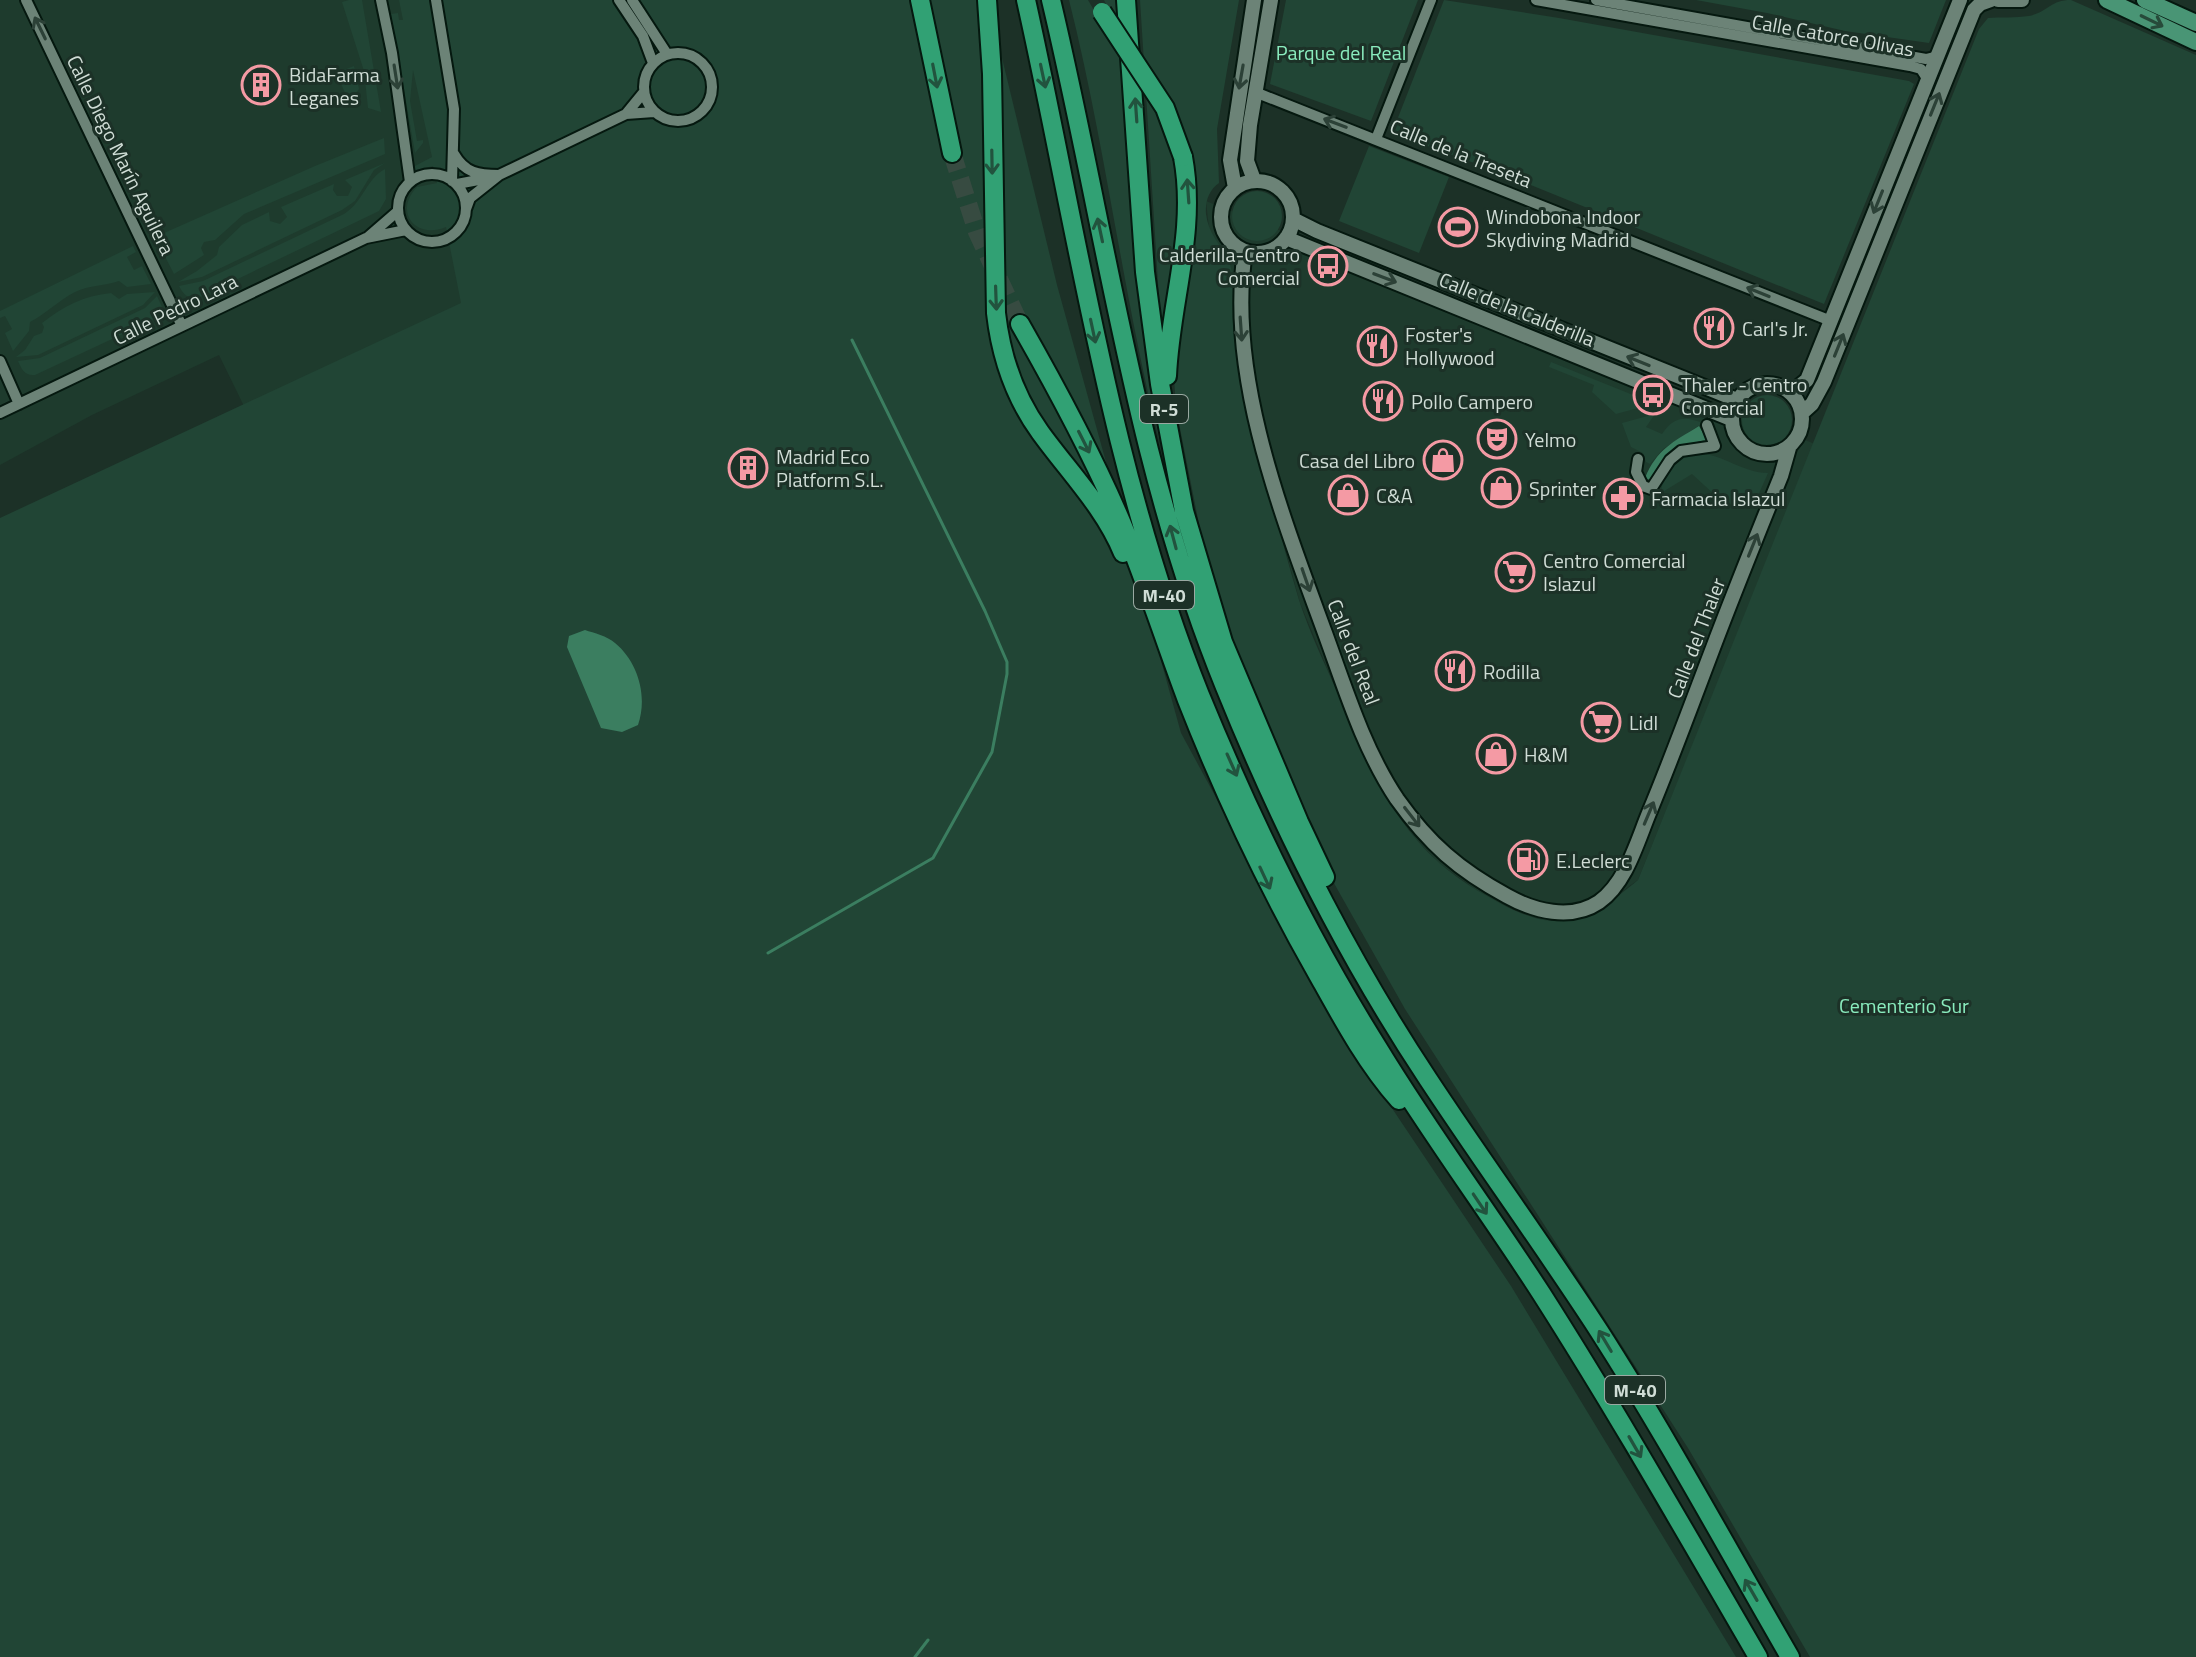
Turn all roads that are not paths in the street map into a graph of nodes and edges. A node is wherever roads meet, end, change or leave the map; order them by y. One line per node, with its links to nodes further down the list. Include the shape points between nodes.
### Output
1 (26, 0): 50 (street, Calle Diego Marín Aguilera, one-way to 1)
2 (381, 0): 38 (street, one-way to 38)
3 (436, 0): 34 (street, via 454,109)
4 (619, 0): 27 (street, via 643,36)
5 (632, 0): 25 (street)
6 (920, 0): 35 (highway, one-way to 35)
7 (987, 0): 62 (highway, M-40, one-way to 62, via 996,313 1009,376 1038,430 1120,546 1195,735)
8 (1026, 0): 65 (highway, M-40, one-way to 65, via 1103,377 1150,558 1200,695 1273,859 1333,974)
9 (1051, 0): 64 (highway, M-40, one-way to 9, via 1397,1027 1295,845 1224,686 1182,572 1129,370)
10 (1126, 0): 61 (highway, R-5, one-way to 10, via 1170,443 1147,285)
11 (1254, 0): 40 (street, one-way to 40, via 1230,160)
12 (1271, 0): 30 (street)
13 (1431, 0): 33 (street)
14 (1536, 0): 28 (street, Calle Catorce Olivas, via 1910,66 1921,69)
15 (1596, 0): 26 (street, Calle Catorce Olivas, via 1926,59)
16 (1960, 0): 26 (street)
17 (1991, 0): 56 (street, one-way to 17, via 1824,382 1974,10)
18 (1998, 0): 19 (street)
19 (2022, 0)
20 (2107, 0): 24 (main road, one-way to 24)
21 (2145, 0): 23 (main road)
22 (1099, 6): 61 (highway, one-way to 22, bridge, via 1167,376 1189,211 1183,157 1165,108)
23 (2196, 23)
24 (2196, 42)
25 (667, 54): 27 (street); 31 (street, via 700,60 712,91 703,111 693,118 673,121)
26 (1938, 56): 28 (street)
27 (653, 63): 29 (street)
28 (1928, 80): 48 (street, one-way to 48)
29 (644, 92): 31 (street); 32 (street)
30 (1255, 92): 33 (street, Calle de la Treseta, one-way to 30); 37 (street, via 1247,161)
31 (654, 112): 32 (street)
32 (626, 114): 36 (street)
33 (1376, 139): 48 (street, Calle de la Treseta, one-way to 33)
34 (453, 153): 36 (street, via 469,171); 39 (street)
35 (952, 153)
36 (499, 175): 39 (street); 41 (street, via 470,198)
37 (1254, 180): 40 (street); 43 (street, via 1282,191)
38 (410, 182): 39 (street, via 431,174); 42 (street)
39 (454, 182): 41 (street)
40 (1235, 188): 47 (street, via 1220,215 1223,231)
41 (466, 209): 44 (street, via 459,228 443,240 423,241)
42 (398, 211): 44 (street); 45 (street, Calle Pedro Lara)
43 (1293, 219): 46 (street); 53 (street, Calle de la Calderilla, one-way to 43)
44 (406, 230): 45 (street, Calle Pedro Lara)
45 (366, 238): 50 (street, Calle Pedro Lara)
46 (1286, 238): 47 (street, via 1275,249); 57 (street, Calle de la Calderilla, one-way to 57)
47 (1245, 252): 63 (street, Calle del Real, one-way to 63, via 1241,336 1267,457 1340,675 1396,797 1461,869 1521,904 1566,912 1597,903)
48 (1831, 321): 52 (street, via 1807,380)
49 (1020, 324): 62 (highway, one-way to 62, via 1123,525)
50 (182, 326): 54 (street, Calle Pedro Lara)
51 (0, 361): 54 (street)
52 (1791, 393): 53 (street, via 1766,383 1749,388); 56 (street)
53 (1737, 400): 57 (street)
54 (19, 404): 55 (street, Calle Pedro Lara)
55 (0, 413)
56 (1802, 413): 59 (street, via 1800,432)
57 (1731, 419): 59 (street, via 1734,435 1744,447 1759,454)
58 (1707, 425): 60 (street, via 1715,446 1681,451 1651,489 1643,486 1636,472)
59 (1789, 448): 63 (street, Calle del Thaler, one-way to 59, via 1671,760)
60 (1638, 459)
61 (1194, 545): 64 (highway, M-40, via 1223,642 1299,822)
62 (1232, 808): 65 (highway, M-40, one-way to 65, via 1275,899 1366,1055)
63 (1617, 884)
64 (1466, 1132): 67 (highway, M-40, one-way to 64, via 1601,1334)
65 (1437, 1140): 66 (highway, M-40, one-way to 66, via 1596,1380)
66 (1758, 1657)
67 (1790, 1657)

